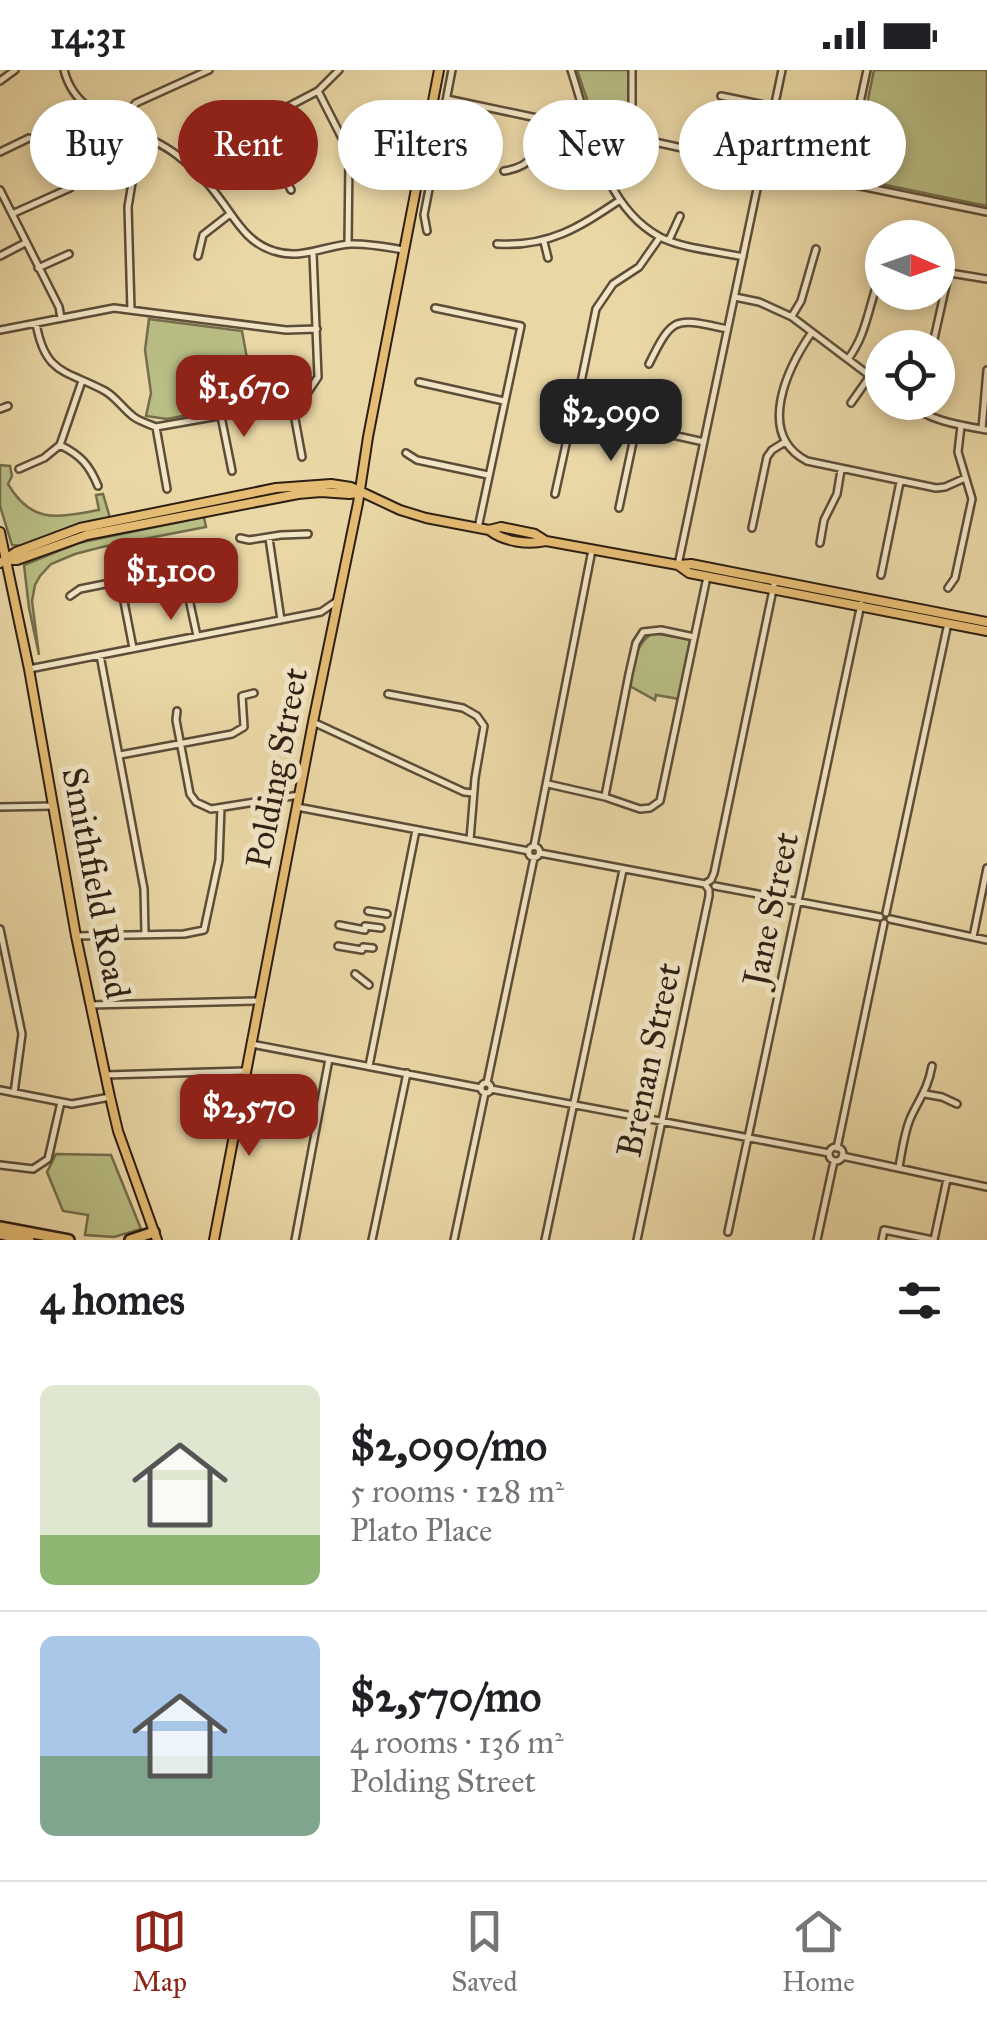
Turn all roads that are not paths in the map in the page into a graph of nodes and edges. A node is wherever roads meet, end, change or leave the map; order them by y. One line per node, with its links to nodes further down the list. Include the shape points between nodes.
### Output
1 (15, 70): 11 (street)
2 (64, 70): 15 (street)
3 (209, 70): 16 (street)
4 (339, 70): 12 (street)
5 (439, 70): 50 (main road, Polding Street)
6 (452, 70): 14 (street)
7 (572, 70): 18 (street)
8 (632, 70): 19 (street)
9 (782, 70): 21 (street)
10 (867, 70): 22 (street)
11 (0, 80)
12 (318, 92): 17 (street); 24 (street)
13 (721, 96): 20 (street)
14 (446, 99): 23 (street); 42 (street, via 424,215)
15 (78, 100)
16 (143, 100)
17 (301, 100)
18 (582, 100)
19 (632, 100)
20 (740, 100)
21 (776, 100)
22 (861, 100)
23 (523, 116)
24 (338, 131)
25 (29, 138): 26 (street)
26 (0, 152)
27 (523, 166): 28 (street)
28 (504, 171)
29 (0, 190): 39 (street)
30 (66, 190): 39 (street)
31 (131, 190): 62 (street)
32 (213, 190): 40 (street)
33 (350, 190): 47 (street)
34 (613, 190): 37 (street)
35 (757, 190): 55 (street)
36 (881, 190): 38 (street)
37 (620, 200): 43 (street); 45 (street)
38 (987, 212)
39 (12, 214): 46 (street)
40 (230, 214): 51 (street, via 267,249); 54 (street, via 203,235)
41 (680, 216): 44 (street)
42 (428, 230)
43 (660, 236): 44 (street); 83 (street, via 596,309 580,383)
44 (669, 240): 55 (street)
45 (544, 242): 48 (street); 56 (street)
46 (26, 243): 53 (street); 57 (street)
47 (348, 244): 50 (street); 51 (street)
48 (496, 244)
49 (816, 249): 64 (street)
50 (404, 250): 103 (main road, Polding Street)
51 (313, 253): 67 (street)
52 (69, 254): 57 (street)
53 (0, 256)
54 (198, 256)
55 (743, 256): 60 (street)
56 (548, 258)
57 (38, 268): 65 (street)
58 (955, 273): 59 (street)
59 (987, 279)
60 (735, 297): 64 (street); 69 (street)
61 (434, 308): 78 (street, via 521,326)
62 (131, 310): 65 (street); 67 (street)
63 (870, 310): 71 (street)
64 (792, 316): 70 (street)
65 (61, 318): 66 (street)
66 (36, 323): 68 (street); 75 (street, via 51,362)
67 (317, 329): 79 (street, via 316,383)
68 (0, 330)
69 (728, 330): 72 (street, via 679,322 664,334); 90 (street)
70 (812, 332): 71 (street); 91 (street, via 784,390 779,422)
71 (848, 359): 74 (street)
72 (649, 364)
73 (987, 370): 89 (street)
74 (865, 372)
75 (82, 381): 87 (street); 92 (street)
76 (418, 382): 78 (street)
77 (865, 383): 80 (street)
78 (504, 401): 98 (street)
79 (292, 403): 84 (street); 94 (street)
80 (851, 403)
81 (8, 406): 82 (street)
82 (0, 409)
83 (584, 409): 88 (street); 104 (street, via 570,426)
84 (221, 416): 87 (street); 97 (street)
85 (939, 420): 86 (street)
86 (961, 426): 89 (street); 99 (street)
87 (156, 427): 102 (street)
88 (636, 428): 90 (street); 105 (street)
89 (984, 430)
90 (704, 442): 116 (street)
91 (785, 442): 96 (street, via 806,461); 107 (street, via 767,457)
92 (60, 445): 95 (street); 101 (street, via 83,459)
93 (406, 453): 98 (street)
94 (302, 458)
95 (19, 469)
96 (842, 470): 100 (street); 112 (street)
97 (232, 471)
98 (488, 475): 106 (street)
99 (965, 478): 100 (street, via 936,488); 120 (street, via 972,499)
100 (900, 482): 117 (street)
101 (98, 486)
102 (167, 490)
103 (359, 492): 106 (main road, via 414,515); 115 (main road, via 331,484 276,488 80,528); 122 (main road, Polding Street)
104 (555, 494)
105 (619, 508)
106 (478, 528): 114 (main road, via 533,544)
107 (752, 528)
108 (0, 532): 115 (main road, Smithfield Road)
109 (308, 534): 111 (street)
110 (240, 538): 111 (street)
111 (269, 538): 126 (street)
112 (820, 543)
113 (178, 544): 130 (street)
114 (592, 550): 116 (main road); 141 (street)
115 (3, 561): 134 (main road, Smithfield Road)
116 (678, 566): 118 (main road); 119 (main road)
117 (881, 575)
118 (707, 576): 119 (main road); 131 (street)
119 (774, 584): 123 (main road); 154 (street, Brenan Street)
120 (948, 588)
121 (70, 596): 132 (street, via 120,582)
122 (337, 601): 124 (street); 128 (main road, Polding Street)
123 (862, 601): 125 (main road); 155 (street, Jane Street)
124 (320, 612): 126 (street); 128 (street)
125 (949, 619): 127 (main road); 129 (main road); 158 (street)
126 (281, 620): 130 (street)
127 (987, 622)
128 (333, 623): 138 (main road, Polding Street)
129 (987, 631)
130 (197, 636): 132 (street)
131 (694, 637): 144 (street, via 652,630 639,637); 144 (street, via 660,801 640,809)
132 (133, 648): 133 (street)
133 (100, 656): 134 (street); 140 (street)
134 (29, 669): 145 (main road, Smithfield Road)
135 (254, 693): 139 (street, via 242,696 244,728)
136 (388, 694): 142 (street, via 477,716 484,732)
137 (177, 710): 139 (street)
138 (313, 722): 142 (street); 143 (main road, Polding Street)
139 (180, 744): 140 (street); 148 (street, via 190,794 204,808)
140 (120, 755): 162 (street)
141 (548, 784): 144 (street); 151 (street)
142 (473, 793): 150 (street)
143 (299, 795): 147 (main road, Polding Street); 148 (street)
144 (605, 796)
145 (54, 806): 146 (street); 163 (main road, Smithfield Road)
146 (0, 807)
147 (297, 807): 149 (street); 170 (main road, Polding Street)
148 (222, 808): 162 (street, via 204,930)
149 (416, 830): 150 (street); 174 (street)
150 (470, 840): 151 (street)
151 (534, 852): 153 (street); 179 (street)
152 (987, 868): 164 (street)
153 (623, 870): 154 (street); 185 (street)
154 (710, 885): 155 (street); 187 (street, Brenan Street)
155 (799, 902): 158 (street); 188 (street, Jane Street)
156 (368, 911): 157 (street)
157 (387, 914)
158 (885, 918): 164 (street); 189 (street)
159 (339, 926): 160 (street)
160 (381, 928)
161 (0, 929): 181 (street, via 22,1034)
162 (146, 934): 163 (street)
163 (76, 936): 171 (main road, Smithfield Road)
164 (972, 937): 165 (street)
165 (987, 940)
166 (338, 946): 167 (street)
167 (373, 948)
168 (356, 974): 169 (street)
169 (370, 985)
170 (260, 1001): 171 (street); 172 (main road, Polding Street)
171 (90, 1005): 178 (main road, Smithfield Road)
172 (252, 1044): 173 (street); 176 (main road, Polding Street)
173 (329, 1059): 174 (street); 204 (street)
174 (369, 1066): 177 (street)
175 (932, 1066): 182 (street)
176 (246, 1071): 178 (street); 203 (main road, Polding Street)
177 (407, 1073): 179 (street); 205 (street)
178 (105, 1075): 183 (main road, Smithfield Road)
179 (486, 1088): 185 (street); 206 (street)
180 (0, 1090): 181 (street)
181 (14, 1093): 184 (street)
182 (924, 1094): 186 (street); 194 (street)
183 (110, 1097): 184 (street); 199 (main road, Smithfield Road)
184 (61, 1102): 193 (street, via 48,1159 33,1169)
185 (573, 1104): 187 (street); 207 (street)
186 (957, 1104)
187 (662, 1122): 188 (street); 208 (street, Brenan Street)
188 (749, 1138): 190 (street); 198 (street, Jane Street)
189 (837, 1148): 190 (street); 191 (street)
190 (829, 1153): 192 (street)
191 (842, 1156): 192 (street); 194 (street)
192 (834, 1161): 209 (street)
193 (0, 1164)
194 (899, 1167): 195 (street)
195 (948, 1178): 196 (street); 211 (street)
196 (987, 1187)
197 (0, 1230): 200 (highway); 201 (highway)
198 (728, 1232)
199 (155, 1236): 202 (highway)
200 (28, 1240)
201 (69, 1240)
202 (130, 1240)
203 (214, 1240)
204 (295, 1240)
205 (372, 1240)
206 (454, 1240)
207 (545, 1240)
208 (636, 1240)
209 (817, 1240)
210 (882, 1240): 211 (street, via 884,1230)
211 (934, 1240)

